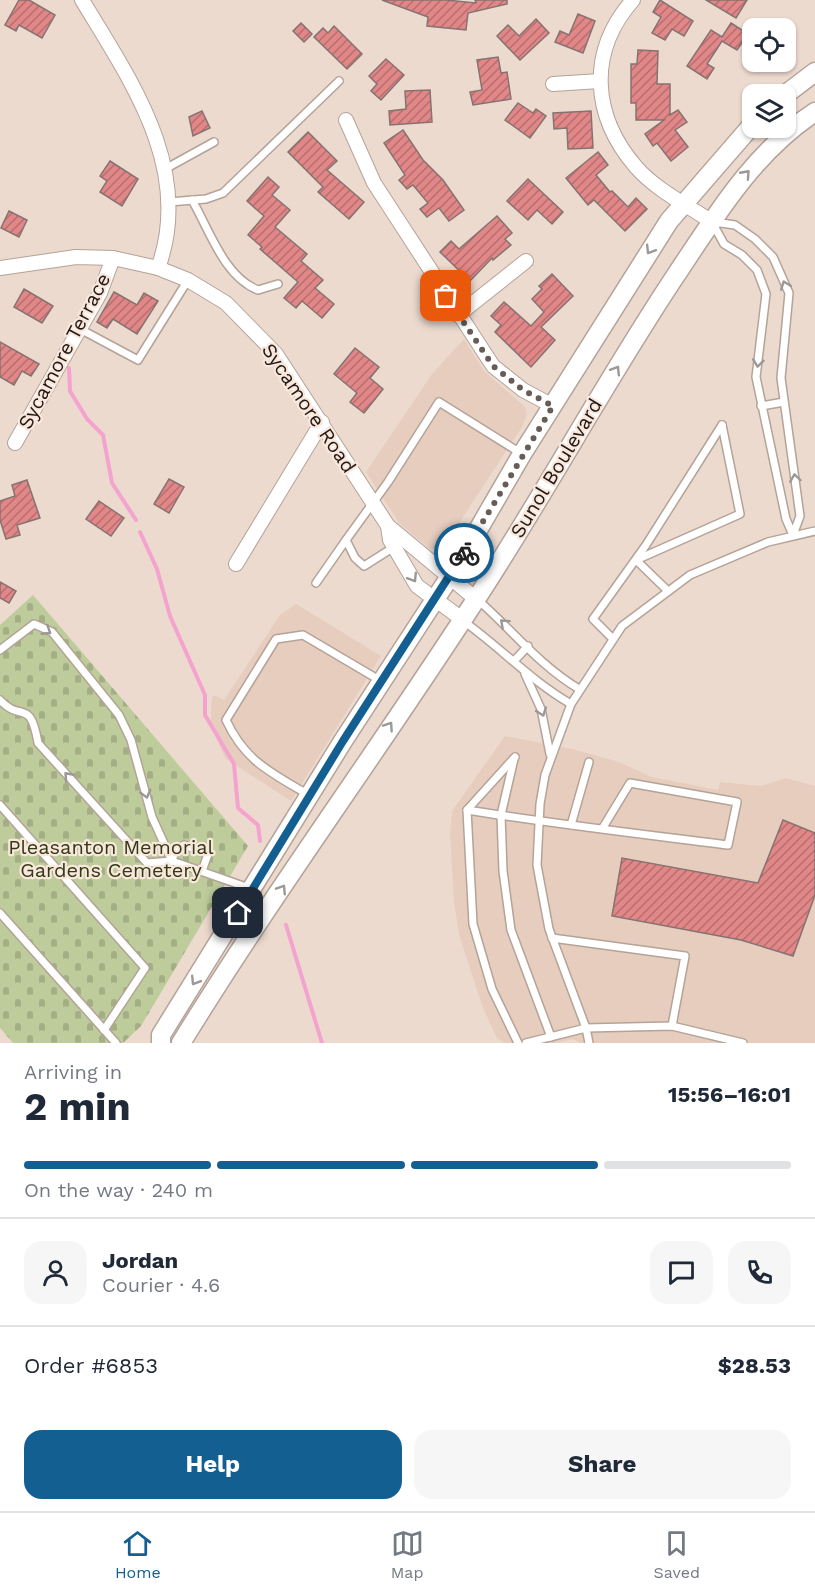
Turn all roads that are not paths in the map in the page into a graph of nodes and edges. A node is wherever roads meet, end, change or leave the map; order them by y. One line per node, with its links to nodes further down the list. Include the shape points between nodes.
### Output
1 (82, 0): 12 (street, via 140,95)
2 (633, 0): 5 (street, via 607,39)
3 (815, 72): 7 (main road)
4 (339, 81): 13 (lane, via 224,193)
5 (600, 81): 6 (street); 15 (street, via 603,112 615,138 637,168)
6 (553, 84)
7 (796, 86)
8 (812, 111): 16 (main road, Sunol Boulevard, one-way to 8, via 745,175)
9 (345, 120): 23 (street, via 375,183)
10 (742, 136): 15 (main road, Sunol Boulevard)
11 (214, 142): 12 (lane)
12 (165, 169): 14 (street)
13 (192, 200): 14 (lane); 22 (lane, via 241,281 258,290)
14 (169, 202): 20 (street)
15 (684, 202): 16 (street); 27 (main road, Sunol Boulevard, one-way to 27)
16 (711, 222): 25 (lane, one-way to 16, via 781,362 789,293 773,257 755,239 735,225); 26 (lane, one-way to 26, via 724,244 757,270 766,294 756,377); 43 (main road, Sunol Boulevard, one-way to 16, via 653,309)
17 (113, 258): 19 (street, Sycamore Road, via 76,257); 20 (street, Sycamore Road); 24 (street, Sycamore Terrace)
18 (526, 261): 23 (street)
19 (0, 268)
20 (158, 268): 21 (street, Sycamore Road)
21 (188, 280): 24 (lane, via 138,360); 28 (street, Sycamore Road, via 226,303 276,354)
22 (278, 284)
23 (458, 315): 27 (street, via 493,366 523,390)
24 (80, 329): 29 (street, Sycamore Terrace)
25 (784, 402): 26 (lane); 34 (lane, one-way to 25, via 800,516)
26 (761, 405): 34 (lane)
27 (553, 406): 30 (main road, Sunol Boulevard)
28 (322, 423): 31 (street, Sycamore Road); 38 (street)
29 (15, 442)
30 (522, 453): 31 (lane, via 439,402); 39 (main road, Sunol Boulevard)
31 (373, 504): 32 (street, Sycamore Road); 35 (lane)
32 (388, 526): 36 (street, Sycamore Road); 39 (street, Sycamore Road)
33 (815, 531): 34 (lane)
34 (793, 535): 41 (lane, via 690,575)
35 (346, 540): 36 (lane, via 364,566); 40 (lane)
36 (394, 547): 42 (street, Sycamore Road, one-way to 42, via 417,586)
37 (636, 560): 37 (lane, via 740,514 723,425 669,505); 41 (lane); 45 (lane, via 593,620)
38 (236, 564)
39 (450, 576): 42 (main road, Sunol Boulevard); 43 (street, Sycamore Road)
40 (316, 584)
41 (668, 591): 45 (lane, via 622,626)
42 (435, 599): 44 (street, Sycamore Road); 50 (main road, Sunol Boulevard)
43 (476, 599): 44 (main road, Sunol Boulevard); 46 (lane, one-way to 43)
44 (462, 619): 48 (lane); 68 (main road, Sunol Boulevard, one-way to 44)
45 (613, 639): 51 (lane)
46 (528, 646): 48 (lane); 51 (lane, via 547,668)
47 (0, 650): 63 (lane, one-way to 63, via 34,624 52,632 118,715 131,740 152,817)
48 (514, 661): 49 (lane)
49 (522, 670): 53 (lane); 54 (lane, one-way to 54, via 541,709)
50 (381, 681): 56 (main road, Sunol Boulevard); 56 (lane, via 303,635 276,639 226,720 237,744 260,766)
51 (579, 689): 53 (lane)
52 (0, 700): 63 (lane, one-way to 52, via 147,863 38,743 34,722 24,711 7,708)
53 (571, 704): 54 (lane)
54 (551, 757): 60 (lane)
55 (589, 762): 61 (lane)
56 (309, 796): 65 (main road, Sunol Boulevard)
57 (0, 805): 71 (lane, via 146,968)
58 (467, 810): 59 (lane); 59 (lane, via 514,757); 76 (lane, via 473,924 492,989)
59 (501, 815): 60 (lane); 72 (lane, via 502,871 511,930)
60 (539, 822): 61 (lane); 67 (lane, via 537,865)
61 (571, 825): 62 (lane)
62 (602, 829): 62 (lane, via 630,783 737,802 728,845)
63 (172, 861): 64 (lane); 64 (lane, via 175,851 184,845 208,854)
64 (202, 872): 65 (lane)
65 (251, 891): 68 (main road, via 257,901 256,909 224,958); 74 (main road, Sunol Boulevard, one-way to 74, via 161,1035)
66 (0, 913): 71 (lane)
67 (552, 938): 69 (lane, via 685,956); 70 (lane)
68 (213, 991): 75 (main road, Sunol Boulevard)
69 (672, 1026): 70 (lane); 79 (lane)
70 (586, 1028): 72 (lane); 78 (lane)
71 (104, 1030): 73 (lane)
72 (551, 1037): 77 (lane)
73 (116, 1043)
74 (162, 1043)
75 (181, 1043)
76 (518, 1043)
77 (526, 1043)
78 (589, 1043)
79 (743, 1043)

